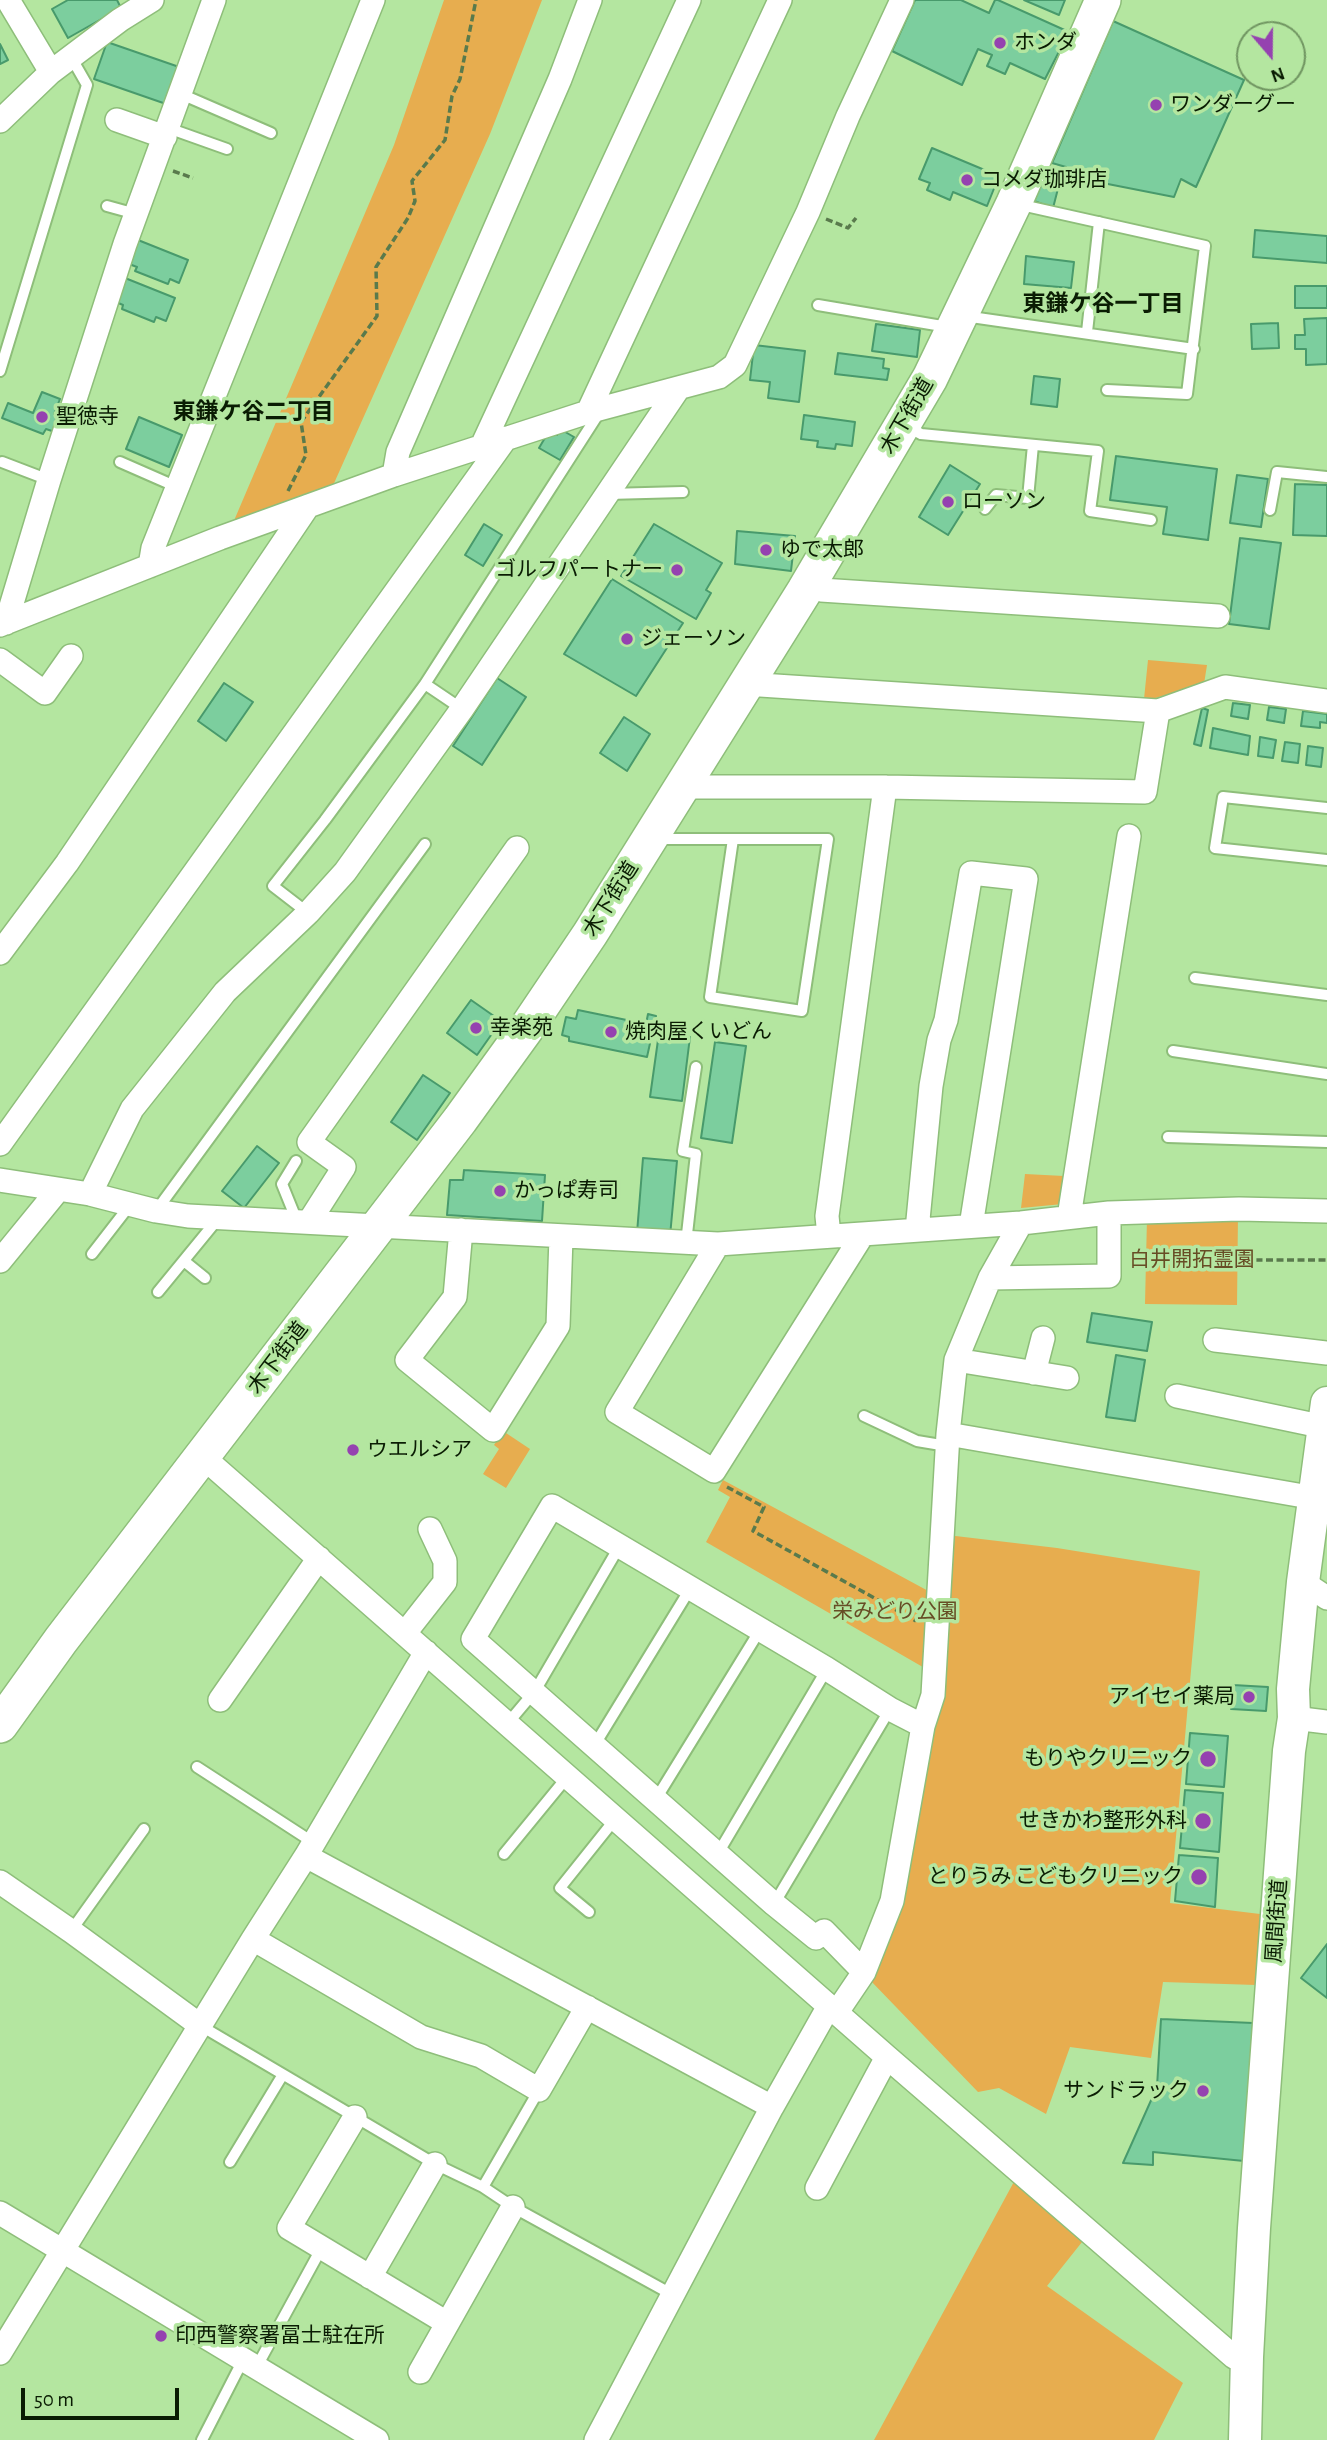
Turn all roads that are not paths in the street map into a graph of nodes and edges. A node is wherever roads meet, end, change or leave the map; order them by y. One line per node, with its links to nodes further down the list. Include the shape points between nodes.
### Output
1 (8, 0): 11 (street)
2 (152, 0): 10 (street)
3 (214, 0): 12 (street)
4 (373, 0): 39 (street)
5 (590, 0): 36 (street, via 398,452)
6 (689, 0): 33 (street)
7 (780, 0): 29 (street)
8 (902, 0): 27 (street, via 735,365 719,377)
9 (1103, 0): 18 (main road, 木下街道)
10 (71, 57): 11 (street); 26 (lane, via 87,85)
11 (51, 72): 14 (street)
12 (181, 94): 15 (lane); 16 (street)
13 (117, 120): 16 (street)
14 (0, 121)
15 (271, 132)
16 (166, 133): 17 (lane); 20 (street)
17 (228, 149)
18 (1014, 203): 21 (lane); 23 (main road, 木下街道)
19 (107, 206): 20 (lane)
20 (136, 214): 38 (street)
21 (1099, 222): 24 (lane); 25 (lane, via 1205,246)
22 (818, 305): 23 (lane)
23 (958, 321): 24 (lane); 30 (main road, 木下街道)
24 (1087, 332): 25 (lane)
25 (1194, 349): 28 (lane, via 1187,394)
26 (0, 371)
27 (678, 389): 29 (street); 41 (street)
28 (1107, 390)
29 (595, 410): 31 (street); 52 (lane)
30 (903, 424): 32 (lane, via 921,434); 47 (main road, 木下街道)
31 (506, 438): 33 (street); 75 (street)
32 (1033, 445): 43 (lane, via 1028,498 996,495); 45 (lane, via 1098,451 1090,511)
33 (482, 446): 36 (street)
34 (2, 462): 38 (lane)
35 (120, 462): 39 (lane)
36 (394, 475): 42 (street)
37 (1327, 477): 44 (lane, via 1277,472)
38 (49, 480): 49 (street)
39 (177, 487): 46 (street)
40 (683, 492): 41 (lane)
41 (606, 494): 55 (street)
42 (300, 509): 46 (street); 67 (street, via 67,863)
43 (985, 509)
44 (1270, 510)
45 (1151, 520)
46 (150, 566): 49 (street)
47 (809, 580): 48 (street, via 821,590); 53 (main road, 木下街道)
48 (1218, 617)
49 (3, 624)
50 (71, 656): 51 (street, via 45,693)
51 (1, 664)
52 (425, 684): 55 (lane); 66 (lane, via 273,887)
53 (745, 684): 56 (street); 57 (main road, 木下街道)
54 (1327, 701): 56 (street, via 1225,687)
55 (462, 709): 66 (street, via 345,872)
56 (1158, 710): 58 (street, via 1145,792)
57 (681, 787): 58 (street); 61 (main road, 木下街道)
58 (885, 787): 94 (street, via 827,1216)
59 (1327, 808): 65 (lane, via 1223,797 1215,848)
60 (1129, 836): 84 (street)
61 (649, 839): 62 (lane); 88 (main road, 木下街道, via 528,1026)
62 (733, 839): 62 (lane, via 710,997 802,1012 828,839)
63 (425, 844): 81 (lane)
64 (517, 848): 86 (street, via 309,1142 345,1167)
65 (1327, 860)
66 (308, 913): 79 (street, via 225,992 132,1109)
67 (0, 953)
68 (1195, 978): 69 (lane)
69 (1327, 995)
70 (1173, 1051): 72 (lane)
71 (696, 1067): 95 (lane, via 683,1151 696,1154)
72 (1327, 1074)
73 (1168, 1137): 74 (lane)
74 (1327, 1142)
75 (0, 1144)
76 (296, 1161): 86 (lane, via 282,1184)
77 (0, 1180): 78 (street)
78 (58, 1189): 79 (street); 98 (street)
79 (90, 1194): 80 (street)
80 (130, 1205): 81 (street); 97 (lane)
81 (156, 1211): 85 (street)
82 (1327, 1211): 83 (street)
83 (1109, 1213): 84 (street); 101 (street, via 1109,1276)
84 (1069, 1217): 87 (street)
85 (219, 1218): 86 (street); 99 (lane)
86 (303, 1222): 88 (street)
87 (1021, 1223): 89 (street); 101 (street)
88 (379, 1225): 90 (street); 113 (main road, 木下街道)
89 (971, 1226): 91 (street); 91 (street, via 1026,879 971,873 931,1086)
90 (461, 1230): 93 (street); 93 (street, via 454,1297 407,1360 494,1430 558,1326)
91 (917, 1230): 92 (street)
92 (863, 1234): 94 (street); 96 (street, via 714,1471 617,1412)
93 (562, 1237): 95 (street)
94 (829, 1237): 96 (street)
95 (685, 1243): 96 (street)
96 (718, 1244)
97 (92, 1254)
98 (0, 1261)
99 (184, 1261): 100 (lane); 102 (lane)
100 (205, 1278)
101 (990, 1278): 106 (street)
102 (158, 1292)
103 (1042, 1338): 107 (street)
104 (1214, 1340): 105 (street)
105 (1327, 1353)
106 (956, 1360): 107 (street); 112 (street)
107 (1034, 1373): 108 (street)
108 (1067, 1378)
109 (1177, 1396): 110 (street)
110 (1326, 1415): 114 (street, 風間街道)
111 (864, 1416): 112 (lane, via 917,1441)
112 (947, 1440): 114 (street); 131 (street, via 933,1695)
113 (203, 1457): 117 (street); 130 (main road, 木下街道)
114 (1320, 1488): 119 (street, 風間街道)
115 (430, 1530): 121 (street, via 445,1561 445,1582)
116 (619, 1547): 118 (street); 124 (lane); 124 (street, via 552,1506 474,1639)
117 (318, 1558): 121 (street); 125 (street)
118 (690, 1589): 120 (street); 132 (lane)
119 (1315, 1590): 127 (street, 風間街道, via 1293,1689)
120 (760, 1630): 123 (street); 135 (lane)
121 (405, 1633): 122 (street)
122 (426, 1652): 129 (street); 138 (street)
123 (827, 1669): 126 (street); 140 (lane)
124 (535, 1691): 129 (lane); 132 (street)
125 (220, 1700)
126 (890, 1709): 131 (street); 142 (lane)
127 (1294, 1718): 128 (street); 167 (street, 風間街道)
128 (1327, 1722)
129 (508, 1723): 134 (street)
130 (0, 1725)
131 (923, 1726): 146 (street, via 892,1901)
132 (594, 1746): 135 (street)
133 (197, 1767): 138 (lane)
134 (568, 1776): 136 (street); 139 (lane)
135 (656, 1798): 140 (street)
136 (616, 1818): 143 (lane, via 560,1888); 148 (street)
137 (144, 1829): 144 (lane)
138 (310, 1850): 145 (street); 147 (street)
139 (504, 1854)
140 (717, 1855): 142 (street)
141 (0, 1882): 144 (street)
142 (774, 1904): 146 (street, via 816,1938 824,1931)
143 (589, 1912)
144 (71, 1931): 149 (street)
145 (253, 1939): 149 (street); 152 (street, via 421,2037 481,2056)
146 (864, 1972): 148 (street)
147 (587, 2007): 152 (street); 153 (street)
148 (833, 2008): 150 (street); 153 (street)
149 (201, 2026): 151 (lane); 162 (street)
150 (887, 2057): 158 (street); 167 (street, via 1234,2357)
151 (282, 2076): 154 (lane); 155 (lane)
152 (539, 2090): 157 (lane)
153 (772, 2108): 164 (street)
154 (355, 2117): 156 (lane); 161 (street, via 289,2228)
155 (230, 2162)
156 (435, 2164): 157 (lane); 163 (street)
157 (483, 2187): 159 (lane)
158 (817, 2189)
159 (513, 2207): 164 (lane); 165 (street)
160 (0, 2213): 162 (street)
161 (321, 2249): 163 (street); 168 (lane)
162 (63, 2250): 166 (street); 168 (street)
163 (370, 2277): 165 (street)
164 (673, 2295): 173 (street)
165 (447, 2323): 169 (street)
166 (0, 2353)
167 (1247, 2357): 174 (street, 風間街道)
168 (249, 2364): 170 (street); 171 (lane)
169 (421, 2372)
170 (342, 2432): 172 (street)
171 (202, 2440)
172 (377, 2440)
173 (596, 2440)
174 (1245, 2440)

